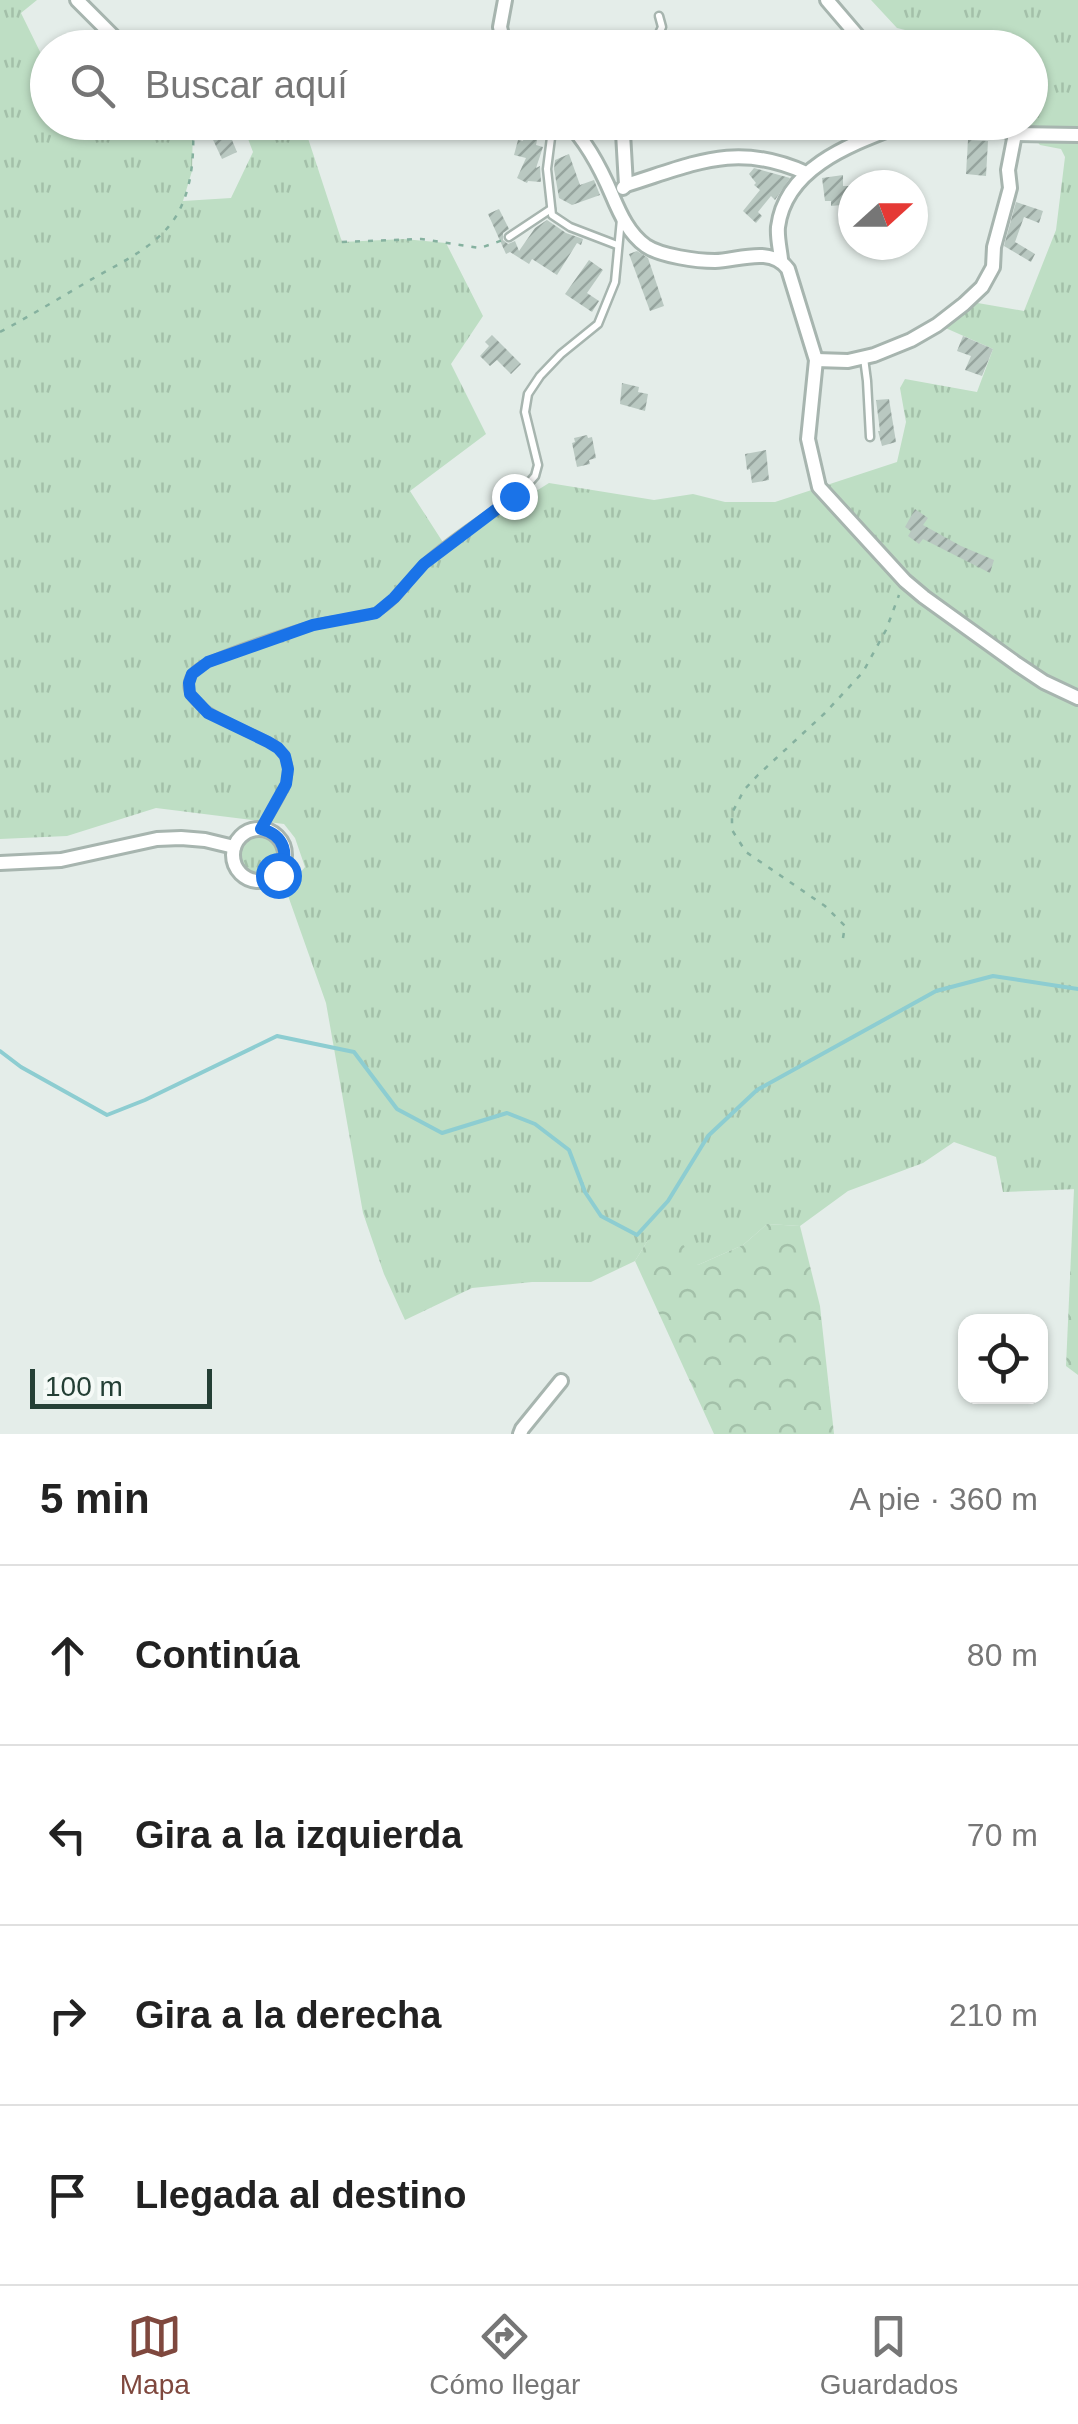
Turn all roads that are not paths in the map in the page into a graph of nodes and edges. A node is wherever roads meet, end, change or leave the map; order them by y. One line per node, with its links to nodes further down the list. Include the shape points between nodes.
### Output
1 (78, 0): 5 (street)
2 (505, 0): 6 (street)
3 (827, 0): 8 (street)
4 (659, 16): 7 (lane)
5 (106, 30)
6 (501, 30)
7 (661, 30)
8 (853, 30)
9 (1048, 135): 10 (street)
10 (1078, 135)
11 (551, 140): 19 (lane)
12 (584, 140): 18 (street)
13 (624, 140): 17 (street)
14 (864, 140): 16 (street)
15 (1014, 140): 24 (street, via 994,267 982,287 937,325)
16 (806, 172): 17 (street, via 764,158 721,156); 23 (street, via 785,202 778,229)
17 (626, 184): 18 (street)
18 (611, 192): 20 (street)
19 (551, 209): 21 (lane); 22 (lane, via 570,227)
20 (621, 218): 22 (lane); 23 (street, via 647,247 682,258)
21 (508, 237)
22 (617, 245): 28 (lane, via 615,282 598,324 528,394 525,412 538,464 527,485 424,564 376,613 313,625 208,662 192,674 190,694 208,713 285,756 286,784)
23 (781, 259): 25 (street)
24 (864, 357): 25 (street); 26 (lane)
25 (816, 360): 27 (street, via 808,439 819,487 945,614)
26 (870, 437)
27 (1078, 698)
28 (261, 829): 29 (street, via 244,834); 29 (street, via 280,838 285,849 278,875 254,882 242,876)
29 (234, 847): 30 (street, via 157,839 61,860)
30 (0, 863)
31 (561, 1381): 32 (street)
32 (520, 1434)

